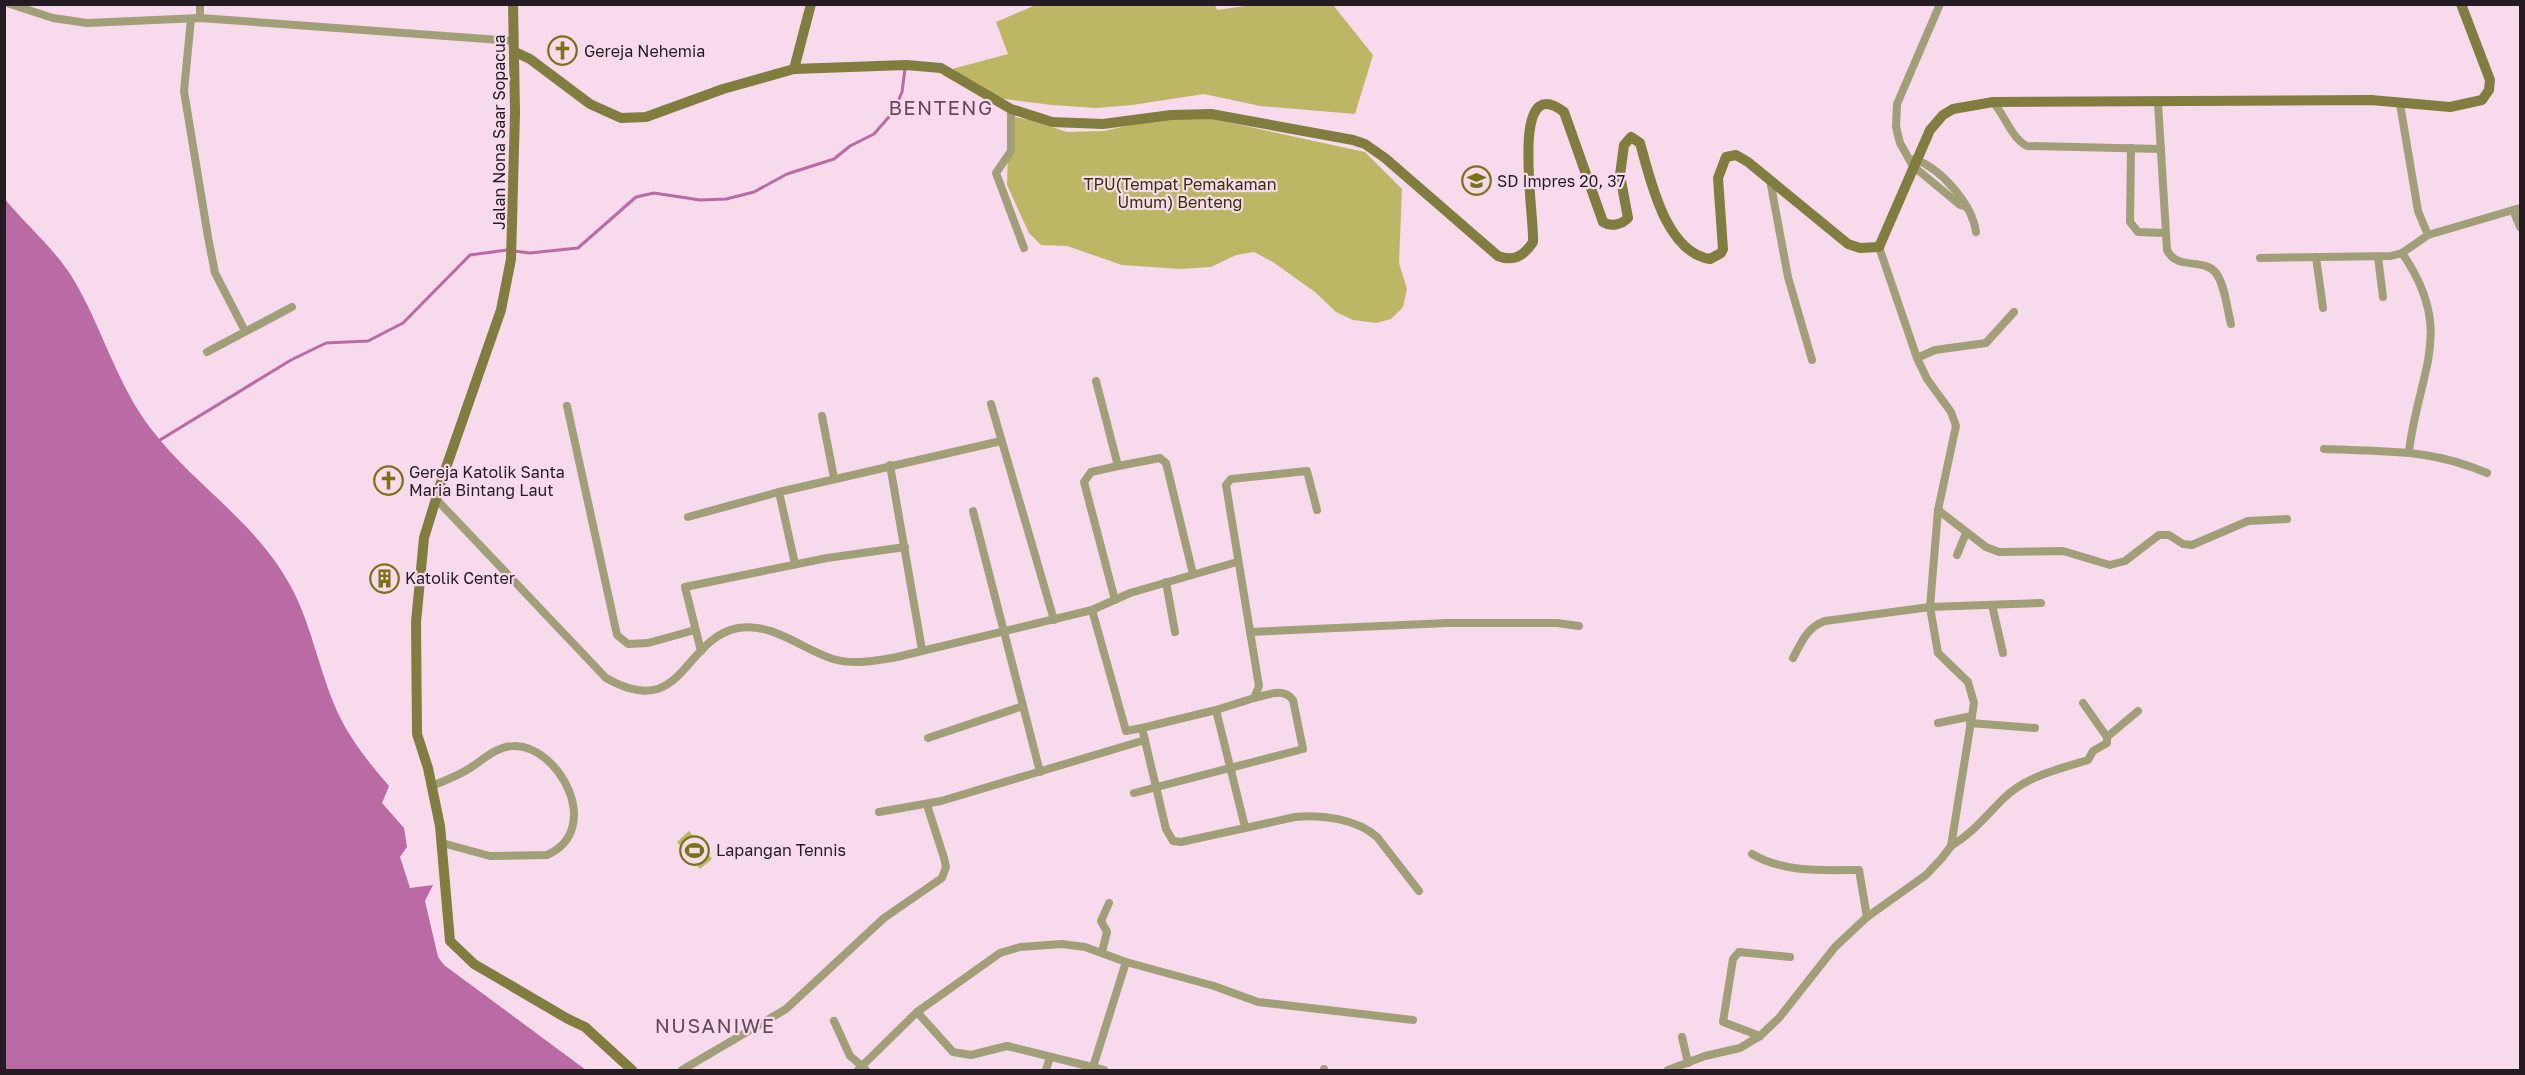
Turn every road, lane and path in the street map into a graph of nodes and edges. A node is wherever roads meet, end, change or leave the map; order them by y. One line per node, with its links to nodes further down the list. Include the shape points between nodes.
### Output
1 (10, 4): 7 (street, via 53,18 87,23)
2 (200, 4): 7 (street)
3 (513, 4): 8 (street, Jalan Nona Saar Sopacua)
4 (811, 4): 9 (street)
5 (1940, 4): 16 (street, via 1897,104 1900,143)
6 (2461, 4): 12 (street, via 2485,61 2489,90 2473,104)
7 (196, 19): 8 (street); 34 (street, via 184,91 215,273)
8 (514, 46): 9 (street, via 591,104 621,118 646,117); 50 (street, Jalan Nona Saar Sopacua, via 511,259 499,318)
9 (794, 69): 13 (street, via 872,64 941,68)
10 (1993, 102): 11 (street); 14 (street, via 2015,137 2027,146); 16 (street, via 1961,106 1943,115)
11 (2158, 103): 12 (street, via 2285,99); 15 (street)
12 (2400, 104): 22 (street, via 2418,211)
13 (1011, 109): 17 (street, via 1038,119 1076,125 1211,114 1358,142 1385,158 1498,256 1508,259 1524,254 1533,242 1528,129 1531,116 1542,103 1549,102 1564,112 1603,222 1613,225 1628,218 1620,176 1624,145 1635,138 1640,143 1663,217 1682,242 1706,258 1723,249 1718,178 1725,157 1736,155); 24 (street, via 1011,151 996,173)
14 (2131, 148): 15 (street); 21 (street, via 2130,222 2138,231)
15 (2161, 149): 21 (street)
16 (1913, 162): 20 (street, via 1967,207); 23 (street)
17 (1770, 180): 23 (street, via 1848,244); 37 (street, via 1788,277)
18 (2517, 209): 19 (street); 22 (street)
19 (2520, 227)
20 (1976, 232)
21 (2164, 233): 33 (street, via 2170,258 2209,267 2216,273)
22 (2428, 235): 25 (street)
23 (1879, 247): 36 (street)
24 (1024, 248)
25 (2402, 253): 27 (street); 44 (street, via 2427,300 2431,344)
26 (2316, 257): 27 (street); 28 (street); 31 (street)
27 (2378, 257): 29 (street)
28 (2260, 258)
29 (2383, 297)
30 (292, 307): 34 (street)
31 (2323, 309)
32 (2014, 312): 36 (street, via 1986,343 1935,350)
33 (2231, 324)
34 (245, 331): 35 (street)
35 (207, 352)
36 (1917, 358): 52 (street, via 1956,426)
37 (1812, 360)
38 (1096, 381): 46 (street)
39 (991, 404): 42 (street)
40 (567, 406): 70 (street, via 616,635 628,644 648,643)
41 (822, 416): 48 (street)
42 (1001, 441): 45 (street); 68 (street)
43 (2324, 449): 44 (street)
44 (2409, 451): 47 (street, via 2445,458)
45 (890, 465): 48 (street); 57 (street)
46 (1118, 466): 61 (street, via 1165,460); 63 (street, via 1091,472 1084,482)
47 (2487, 473)
48 (834, 478): 49 (street)
49 (779, 492): 54 (street); 60 (street)
50 (436, 499): 75 (street, via 606,678 633,691 658,688 678,678); 94 (street, Jalan Nona Saar Sopacua, via 424,538 414,661 417,734)
51 (1317, 510): 59 (street, via 1308,471 1231,479 1225,491)
52 (1938, 510): 56 (street); 66 (street)
53 (973, 511): 71 (street)
54 (688, 517)
55 (2288, 519): 56 (street, via 2248,521 2192,546 2160,535 2125,561 2110,565 2063,551 1999,552)
56 (1966, 532): 58 (street)
57 (905, 548): 60 (street); 74 (street)
58 (1957, 555)
59 (1237, 562): 61 (street); 73 (street)
60 (795, 564): 70 (street, via 685,587)
61 (1193, 574): 62 (street)
62 (1166, 582): 63 (street); 72 (street)
63 (1115, 600): 67 (street)
64 (2041, 603): 65 (street)
65 (1992, 605): 66 (street); 76 (street)
66 (1930, 607): 77 (street, via 1819,623 1806,634); 83 (street, via 1938,653 1971,688)
67 (1092, 610): 68 (street); 87 (street)
68 (1054, 620): 71 (street)
69 (1579, 626): 73 (street, via 1447,623)
70 (695, 630): 75 (street)
71 (1003, 630): 74 (street); 80 (street)
72 (1175, 632)
73 (1250, 632): 78 (street, via 1259,686)
74 (922, 650): 75 (street, via 848,662 779,634 752,628 728,632)
75 (701, 651)
76 (2003, 653)
77 (1793, 658)
78 (1254, 698): 81 (street); 92 (street, via 1288,694 1293,700 1304,749)
79 (2083, 703): 88 (street)
80 (1023, 706): 89 (street); 93 (street)
81 (1216, 710): 85 (street); 92 (street)
82 (2138, 711): 88 (street)
83 (1971, 720): 84 (street); 86 (street); 101 (street)
84 (1938, 723)
85 (1142, 728): 87 (street); 90 (street)
86 (2035, 728)
87 (1126, 731): 91 (street)
88 (2107, 737): 101 (street, via 2107,743 2093,751 2088,760 2040,775 2013,791 1970,835)
89 (928, 738)
90 (1144, 740): 91 (street); 95 (street)
91 (1129, 745): 93 (street)
92 (1230, 769): 95 (street); 99 (street)
93 (1040, 772): 97 (street)
94 (432, 786): 100 (street); 100 (street, via 495,752 525,747 547,762 566,783 574,803 572,826 566,838 546,855 490,856)
95 (1156, 787): 96 (street); 99 (street, via 1166,829 1173,841)
96 (1134, 793)
97 (927, 805): 98 (street); 119 (street, via 945,858 942,878 884,918 786,1009)
98 (879, 812)
99 (1245, 827): 103 (street, via 1307,816 1370,830)
100 (442, 843): 118 (street, via 450,941 474,964 585,1027)
101 (1951, 846): 105 (street, via 1926,876)
102 (1752, 854): 105 (street, via 1766,862 1790,867 1859,870)
103 (1419, 891)
104 (1109, 903): 106 (street, via 1101,921 1107,932)
105 (1867, 917): 112 (street, via 1835,946 1779,1018)
106 (1102, 952): 108 (street); 109 (street, via 1062,944 1008,949)
107 (1790, 957): 112 (street, via 1739,952 1732,959 1723,1022)
108 (1126, 962): 110 (street, via 1258,1002); 116 (street)
109 (917, 1012): 114 (street, via 953,1052 971,1054 1007,1046); 117 (street)
110 (1413, 1020)
111 (834, 1021): 117 (street, via 850,1056)
112 (1760, 1036): 115 (street, via 1740,1048)
113 (1682, 1037): 115 (street)
114 (1050, 1057): 116 (street); 120 (street)
115 (1688, 1063): 122 (street)
116 (1094, 1067): 121 (street)
117 (862, 1069)
118 (632, 1071)
119 (682, 1071)
120 (1046, 1071)
121 (1104, 1071)
122 (1668, 1071)

